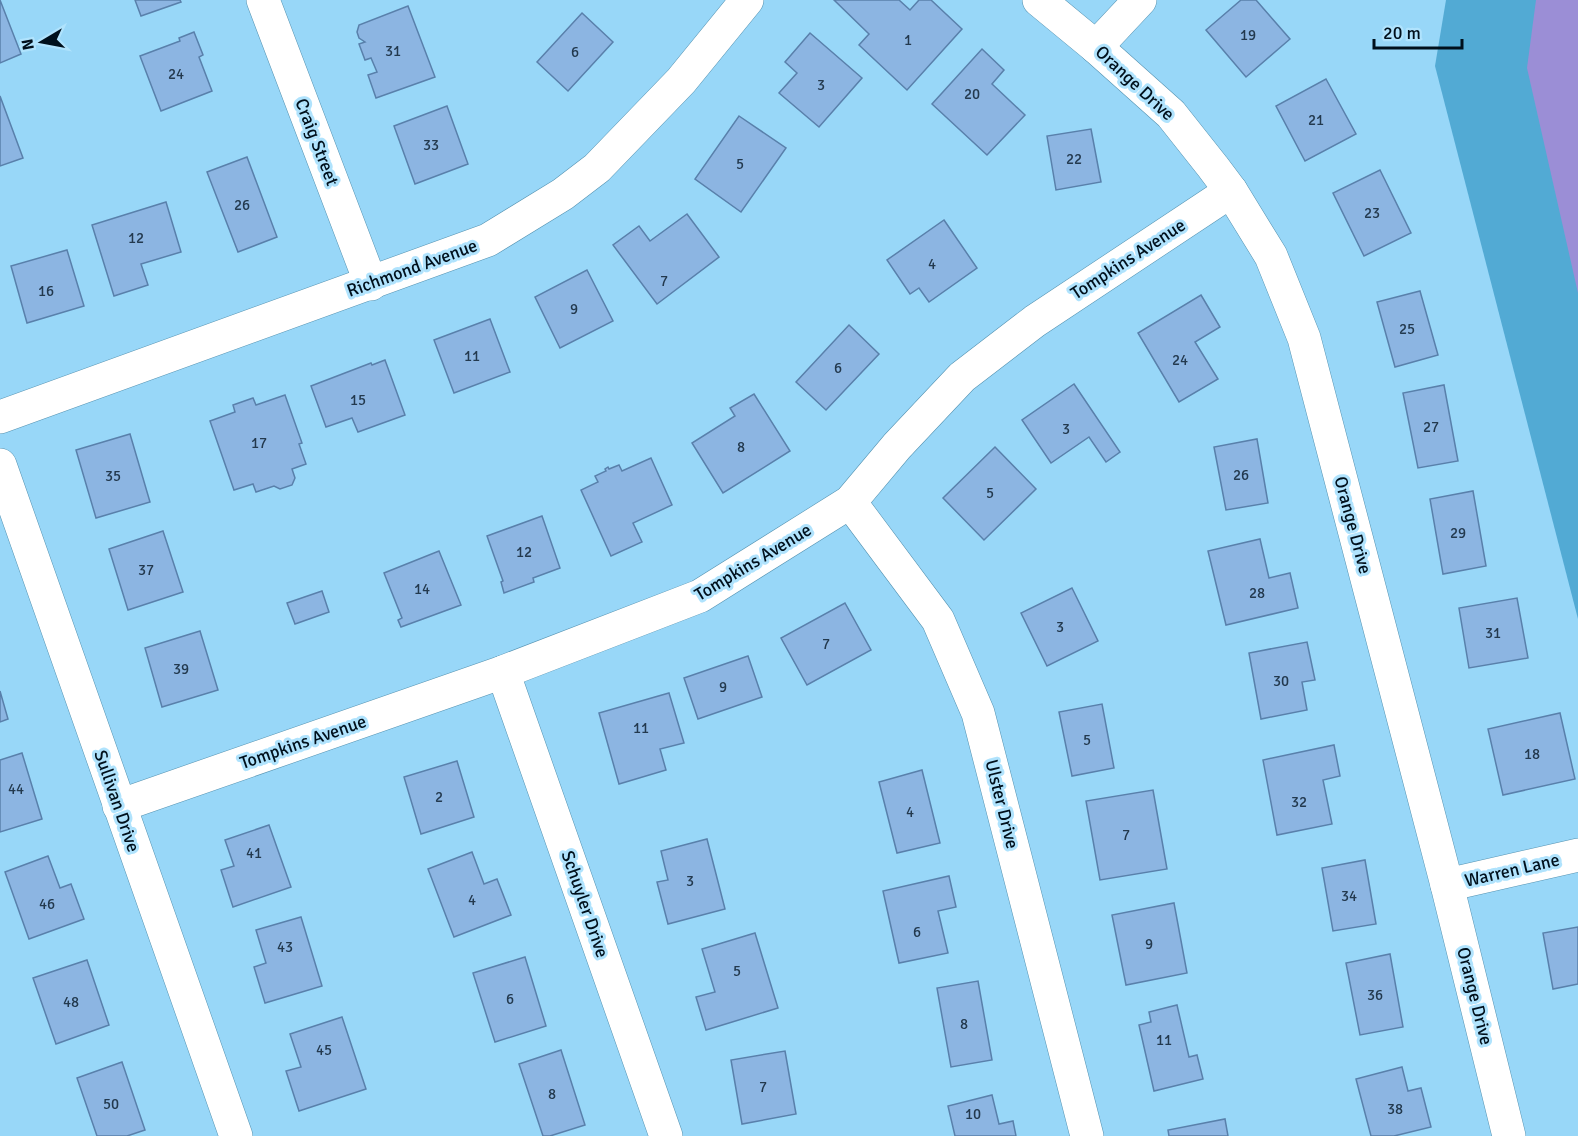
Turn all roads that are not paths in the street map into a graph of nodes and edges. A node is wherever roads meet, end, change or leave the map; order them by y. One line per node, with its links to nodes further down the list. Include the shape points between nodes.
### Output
1 (263, 0): 7 (street, Craig Street)
2 (747, 0): 7 (street, Richmond Avenue, via 681,81 597,168 563,194 488,240)
3 (1039, 0): 5 (street, Orange Drive)
4 (1140, 0): 5 (street)
5 (1096, 47): 6 (street, Orange Drive, via 1171,114)
6 (1231, 191): 10 (street, Tompkins Avenue, via 1035,321 962,377); 14 (street, Orange Drive, via 1271,256 1304,338)
7 (371, 284): 8 (street, Richmond Avenue)
8 (0, 417)
9 (0, 465): 12 (street, Sullivan Drive)
10 (850, 502): 11 (street, Tompkins Avenue, via 700,596); 17 (street, Ulster Drive, via 938,620 978,713)
11 (503, 672): 12 (street, Tompkins Avenue); 16 (street, Schuyler Drive)
12 (119, 806): 15 (street, Sullivan Drive)
13 (1578, 855): 14 (street, Warren Lane)
14 (1447, 885): 18 (street, Orange Drive)
15 (236, 1136)
16 (666, 1136)
17 (1087, 1136)
18 (1509, 1136)

